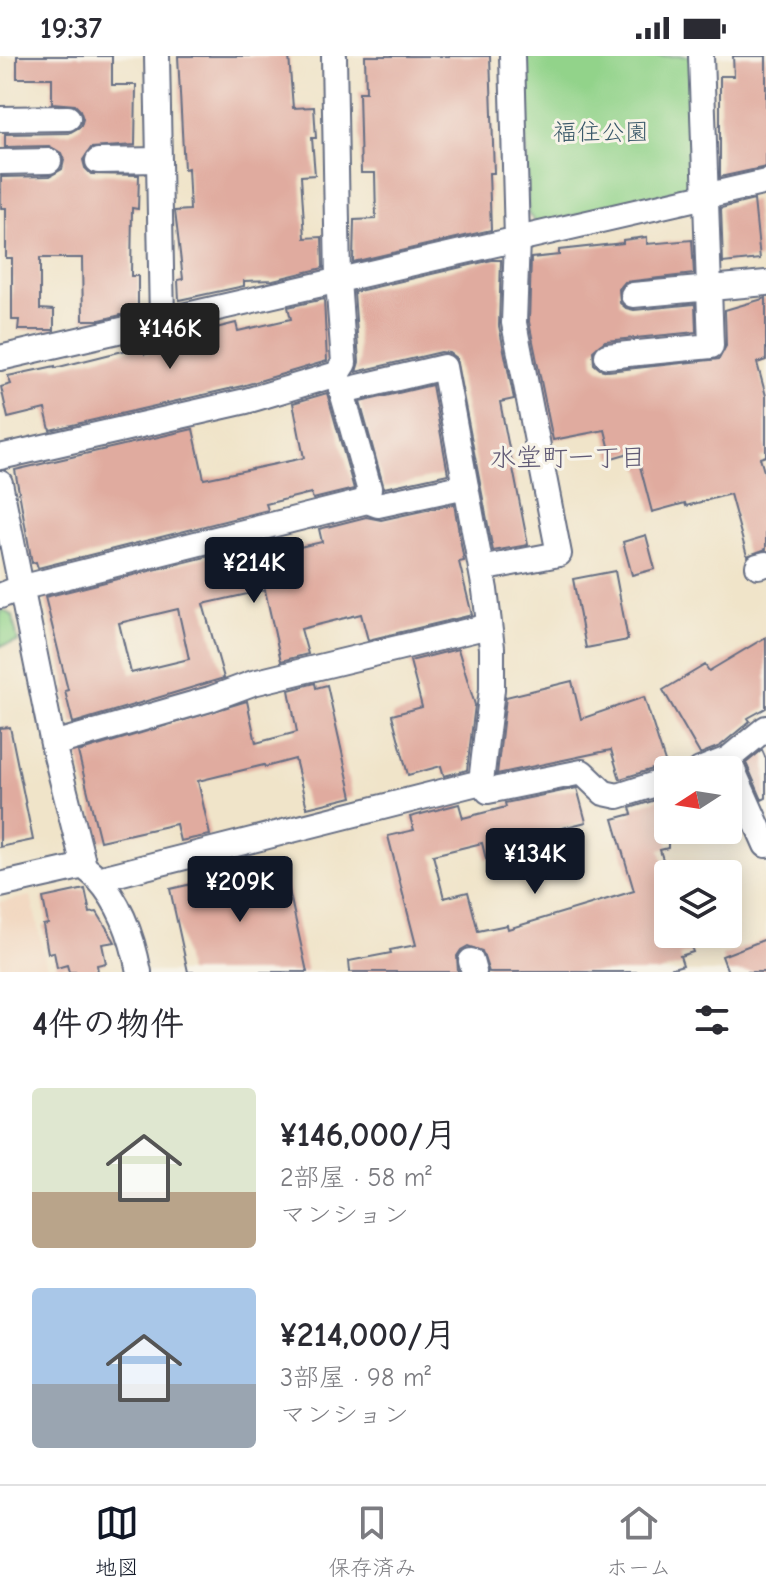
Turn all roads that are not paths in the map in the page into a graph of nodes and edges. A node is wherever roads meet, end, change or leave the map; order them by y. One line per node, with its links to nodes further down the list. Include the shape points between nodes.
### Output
1 (157, 56): 7 (street)
2 (334, 56): 14 (street)
3 (512, 56): 13 (street)
4 (701, 56): 12 (street)
5 (68, 118): 6 (street)
6 (0, 119)
7 (159, 160): 9 (street); 18 (street)
8 (49, 161): 10 (street)
9 (98, 161)
10 (0, 162)
11 (766, 182): 12 (street)
12 (706, 196): 13 (street); 16 (street)
13 (517, 239): 14 (street); 26 (street, via 514,323 559,554)
14 (338, 280): 18 (street); 21 (street, via 344,363)
15 (766, 283): 16 (street)
16 (709, 287): 17 (street); 19 (street, via 711,346)
17 (633, 295)
18 (162, 321): 20 (street)
19 (607, 356)
20 (0, 358)
21 (340, 383): 22 (street); 24 (street, via 444,367); 25 (street, via 369,488)
22 (0, 457)
23 (0, 483): 27 (street)
24 (466, 486): 25 (street, via 378,505); 26 (street)
25 (367, 501): 27 (street)
26 (481, 569): 28 (street)
27 (10, 592): 30 (street)
28 (489, 626): 30 (street, via 253,683); 32 (street, via 492,689)
29 (766, 728): 31 (street)
30 (53, 744): 36 (street)
31 (732, 756)
32 (481, 782): 33 (street, via 488,791 582,772 604,793 618,796); 36 (street)
33 (654, 784)
34 (742, 791): 35 (street)
35 (766, 845)
36 (91, 872): 37 (street); 38 (street, via 113,900 133,941)
37 (0, 885)
38 (139, 972)

